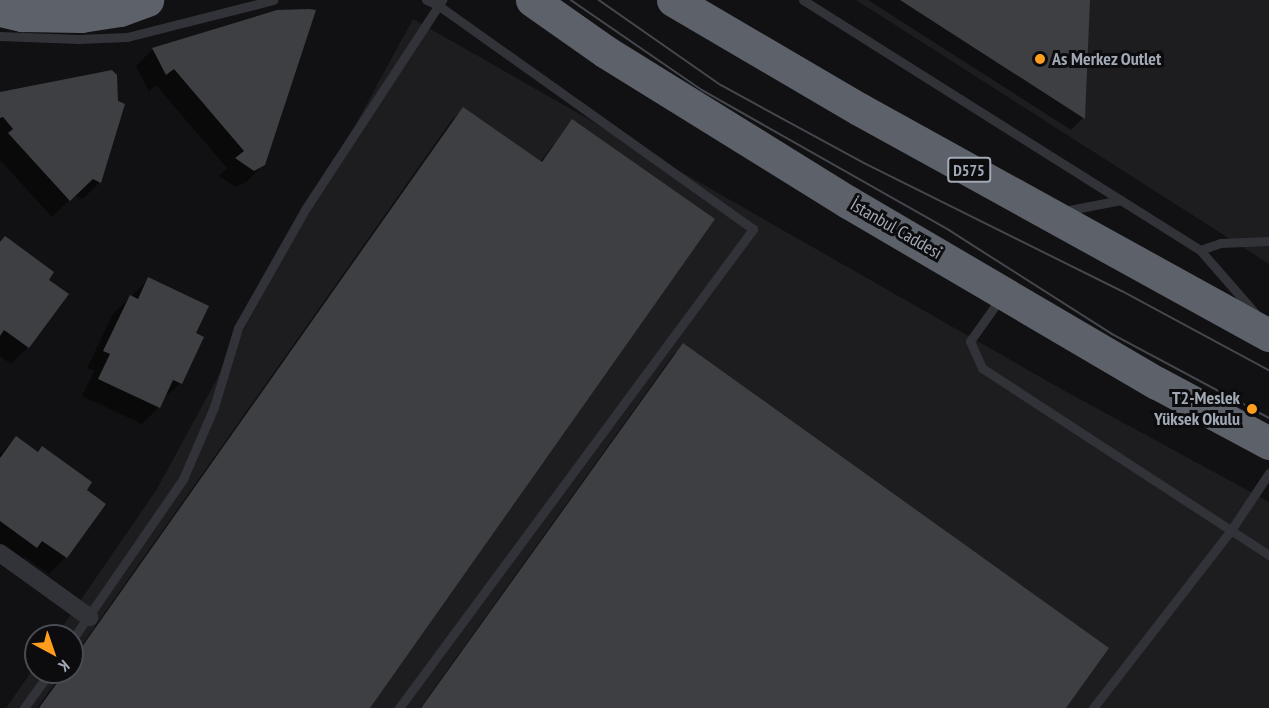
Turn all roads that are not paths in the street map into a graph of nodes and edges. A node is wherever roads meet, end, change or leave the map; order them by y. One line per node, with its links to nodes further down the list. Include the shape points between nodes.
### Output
1 (147, 0): 8 (highway, via 120,10 81,16 22,15)
2 (273, 0): 9 (lane, via 127,37)
3 (426, 0): 7 (lane)
4 (532, 0): 14 (highway, İstanbul Caddesi, via 725,128)
5 (673, 0): 11 (highway, D575)
6 (803, 0): 10 (lane)
7 (440, 3): 22 (lane, via 306,208 238,328 214,407 183,479); 26 (lane, via 753,229)
8 (0, 10)
9 (0, 36)
10 (1121, 200): 11 (lane); 13 (lane)
11 (1048, 213): 16 (highway, D575)
12 (1269, 241): 13 (lane, via 1220,243)
13 (1200, 250): 15 (lane)
14 (1005, 292): 17 (highway, İstanbul Caddesi, via 1157,383); 19 (lane, via 970,341 982,368)
15 (1269, 329)
16 (1269, 335)
17 (1269, 443)
18 (1269, 473): 19 (lane)
19 (1231, 530): 21 (lane); 27 (lane)
20 (0, 553): 22 (street)
21 (1269, 555)
22 (88, 617): 23 (lane)
23 (83, 624)
24 (41, 684): 25 (lane)
25 (24, 708)
26 (399, 708)
27 (1093, 708)

